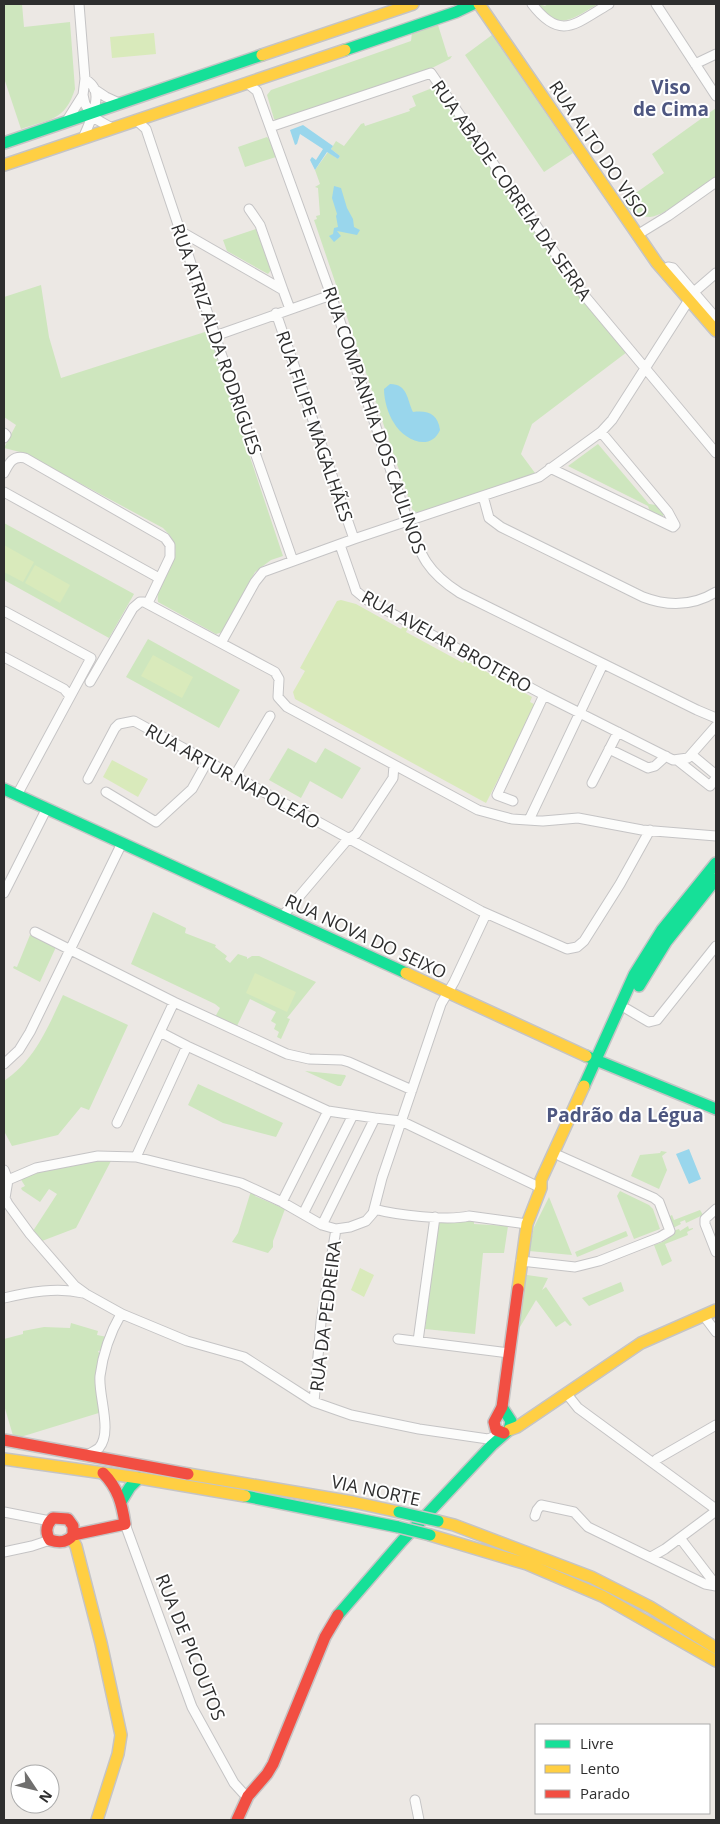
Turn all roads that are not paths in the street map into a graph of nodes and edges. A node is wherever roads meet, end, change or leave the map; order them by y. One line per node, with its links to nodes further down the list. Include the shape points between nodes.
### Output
1 (79, 4): 10 (street)
2 (413, 4): 15 (main road)
3 (473, 4): 11 (main road)
4 (479, 4): 27 (main road, RUA ALTO DO VISO)
5 (532, 4): 6 (street, via 542,17 566,27)
6 (609, 4)
7 (656, 4): 9 (street)
8 (716, 54): 9 (street)
9 (695, 64): 14 (street)
10 (85, 78): 12 (street); 13 (street)
11 (247, 83): 17 (main road); 19 (street, RUA COMPANHIA DOS CAULINOS, via 257,91)
12 (94, 88): 15 (street); 16 (street)
13 (83, 95): 16 (street); 18 (street)
14 (716, 96)
15 (120, 103): 16 (main road)
16 (92, 114): 18 (main road); 20 (street, via 96,121); 21 (street)
17 (137, 121): 20 (main road); 26 (street, RUA ATRIZ ALDA RODRIGUES, via 146,130)
18 (66, 122): 22 (main road)
19 (270, 127): 30 (street, RUA COMPANHIA DOS CAULINOS); 37 (street, RUA ABADE CORREIA DA SERRA, via 431,73 584,295)
20 (112, 128): 21 (main road)
21 (83, 138): 23 (main road)
22 (4, 143)
23 (4, 164)
24 (715, 185): 27 (street, RUA ALTO DO VISO)
25 (249, 209): 29 (street, via 260,225)
26 (180, 230): 29 (street); 36 (street, RUA ATRIZ ALDA RODRIGUES)
27 (637, 235): 31 (main road, via 660,266)
28 (716, 273): 31 (street)
29 (283, 290): 32 (street)
30 (331, 295): 32 (street); 46 (street, RUA COMPANHIA DOS CAULINOS)
31 (692, 296): 34 (street); 35 (main road); 37 (street)
32 (290, 309): 33 (street)
33 (276, 314): 36 (street); 47 (street, RUA FILIPE MAGALHÃES)
34 (716, 318)
35 (716, 331)
36 (215, 336): 49 (street, RUA ATRIZ ALDA RODRIGUES)
37 (645, 368): 38 (street); 41 (street)
38 (601, 432): 42 (street); 42 (street, via 668,512 675,525 673,527)
39 (4, 434): 40 (street)
40 (4, 438)
41 (716, 452)
42 (550, 468): 45 (street, via 539,477)
43 (4, 473): 50 (street, via 13,459 25,458 165,538 170,545 170,557)
44 (4, 492): 50 (street)
45 (483, 496): 46 (street); 51 (street, via 489,518 501,527 650,600 679,604 696,602)
46 (408, 521): 47 (street); 56 (street, RUA COMPANHIA DOS CAULINOS, via 426,563 446,584)
47 (354, 539): 48 (street)
48 (340, 545): 49 (street); 59 (street, RUA AVELAR BROTERO, via 354,585 361,595)
49 (292, 561): 54 (street, via 260,575)
50 (160, 578): 52 (street)
51 (716, 592)
52 (148, 603): 54 (street); 57 (street, via 140,602 133,608)
53 (4, 611): 58 (street, via 91,658)
54 (221, 643): 70 (street, via 275,672 277,694 286,706)
55 (4, 657): 58 (street, via 64,689)
56 (603, 664): 60 (street); 62 (street, RUA COMPANHIA DOS CAULINOS)
57 (90, 682)
58 (70, 696): 79 (street)
59 (544, 696): 60 (street, RUA AVELAR BROTERO); 80 (street, via 496,795)
60 (581, 714): 64 (street, RUA AVELAR BROTERO); 82 (street)
61 (270, 716): 72 (street)
62 (716, 718)
63 (716, 726): 66 (street)
64 (618, 732): 65 (street); 67 (street, RUA AVELAR BROTERO)
65 (609, 749): 67 (street, via 648,768); 76 (street)
66 (692, 755): 68 (street); 73 (street)
67 (666, 756): 68 (street, RUA AVELAR BROTERO)
68 (677, 760): 73 (street, RUA AVELAR BROTERO, via 710,786)
69 (207, 762): 72 (street, RUA ARTUR NAPOLEÃO); 75 (street, RUA ARTUR NAPOLEÃO, via 134,721 115,728); 78 (street, via 192,789 156,822)
70 (394, 765): 71 (street); 74 (street)
71 (413, 775): 74 (street); 82 (street, via 483,812)
72 (234, 777): 85 (street, RUA ARTUR NAPOLEÃO)
73 (716, 777)
74 (392, 778): 85 (street, via 356,834)
75 (88, 779)
76 (592, 783)
77 (4, 789): 79 (main road, RUA NOVA DO SEIXO)
78 (106, 792)
79 (17, 795): 81 (main road, RUA NOVA DO SEIXO)
80 (512, 801)
81 (47, 808): 86 (main road, RUA NOVA DO SEIXO); 89 (street)
82 (528, 820): 83 (street, via 578,818)
83 (650, 830): 84 (street); 90 (street, RUA ARTUR NAPOLEÃO, via 620,884 577,947 567,949)
84 (716, 836)
85 (348, 838): 90 (street, RUA ARTUR NAPOLEÃO); 91 (street)
86 (122, 843): 91 (main road, RUA NOVA DO SEIXO); 94 (street)
87 (716, 862): 100 (main road, via 648,952 622,1000)
88 (716, 879): 97 (main road, via 666,942)
89 (4, 893)
90 (486, 914): 95 (street)
91 (284, 917): 95 (main road, RUA NOVA DO SEIXO)
92 (35, 932): 94 (street)
93 (716, 946): 97 (street, via 657,1020 648,1022)
94 (70, 950): 96 (street); 101 (street, via 30,1032 19,1050)
95 (447, 992): 100 (main road, RUA NOVA DO SEIXO); 102 (street, via 440,1004)
96 (174, 1002): 98 (street); 102 (street, via 287,1054 354,1063)
97 (627, 1010): 100 (main road)
98 (160, 1032): 99 (street); 108 (street)
99 (187, 1046): 104 (street); 110 (street)
100 (599, 1061): 103 (main road, RUA NOVA DO SEIXO); 109 (main road); 113 (main road, via 544,1173)
101 (4, 1064)
102 (412, 1090): 107 (street)
103 (716, 1109)
104 (328, 1110): 105 (street); 114 (street)
105 (353, 1115): 106 (street); 117 (street)
106 (375, 1118): 107 (street); 120 (street)
107 (401, 1121): 113 (street); 115 (street)
108 (117, 1123)
109 (560, 1156): 113 (main road); 123 (street, via 654,1198 659,1202 670,1231 599,1261 574,1267)
110 (136, 1157): 112 (street, via 98,1156 36,1168); 114 (street, via 241,1183)
111 (4, 1170): 112 (street)
112 (8, 1180): 124 (street, via 5,1198 9,1206)
113 (541, 1188): 119 (main road)
114 (282, 1202): 117 (street)
115 (374, 1209): 118 (street); 121 (street, via 366,1221)
116 (716, 1209): 122 (street, via 705,1219)
117 (303, 1214): 120 (street)
118 (435, 1217): 119 (street, via 469,1216); 133 (street)
119 (527, 1224): 123 (main road)
120 (322, 1225): 121 (street)
121 (336, 1229): 136 (street, RUA DA PEDREIRA, via 321,1322)
122 (716, 1252)
123 (521, 1261): 134 (main road)
124 (66, 1276): 125 (street); 126 (street)
125 (63, 1290): 126 (street); 127 (street)
126 (86, 1294): 129 (street)
127 (4, 1298)
128 (716, 1310): 130 (main road)
129 (121, 1314): 136 (street, via 188,1341 244,1357); 140 (street, via 106,1348 100,1373 104,1419 102,1440 98,1449)
130 (704, 1316): 131 (street); 135 (main road, via 641,1343)
131 (716, 1332)
132 (398, 1338): 133 (street)
133 (418, 1342): 134 (street)
134 (508, 1353): 137 (main road)
135 (566, 1393): 137 (main road); 142 (street, via 578,1408)
136 (314, 1402): 137 (street, via 352,1415 419,1429 488,1438)
137 (503, 1426): 161 (main road, via 336,1618 325,1637 273,1764)
138 (716, 1426): 142 (street)
139 (4, 1440): 140 (main road, VIA NORTE)
140 (88, 1455): 159 (main road, VIA NORTE, bridge, via 353,1502 454,1525 590,1577 650,1607)
141 (4, 1459): 143 (main road, VIA NORTE)
142 (653, 1463): 146 (street)
143 (103, 1473): 144 (main road, VIA NORTE); 145 (main road, RUA DE PICOUTOS)
144 (140, 1478): 145 (main road); 160 (main road, VIA NORTE, bridge, via 398,1527 527,1564 602,1596)
145 (122, 1500): 151 (main road, RUA DE PICOUTOS)
146 (716, 1511): 154 (street)
147 (4, 1512): 149 (street)
148 (535, 1516): 157 (street, via 541,1505 574,1512 588,1527)
149 (50, 1521): 150 (main road, via 60,1518); 155 (main road, via 46,1533)
150 (71, 1522): 152 (main road); 153 (main road)
151 (125, 1524): 152 (main road); 161 (street, RUA DE PICOUTOS, via 192,1707 234,1783)
152 (107, 1527): 153 (main road)
153 (72, 1536): 155 (main road, via 66,1541); 163 (main road, via 101,1642 121,1735)
154 (680, 1538): 157 (street); 158 (street)
155 (50, 1540): 156 (street)
156 (4, 1552)
157 (651, 1557): 158 (street, via 704,1584)
158 (716, 1586)
159 (716, 1648)
160 (716, 1661)
161 (248, 1796): 164 (main road)
162 (415, 1800): 165 (street)
163 (98, 1820)
164 (237, 1820)
165 (419, 1820)

